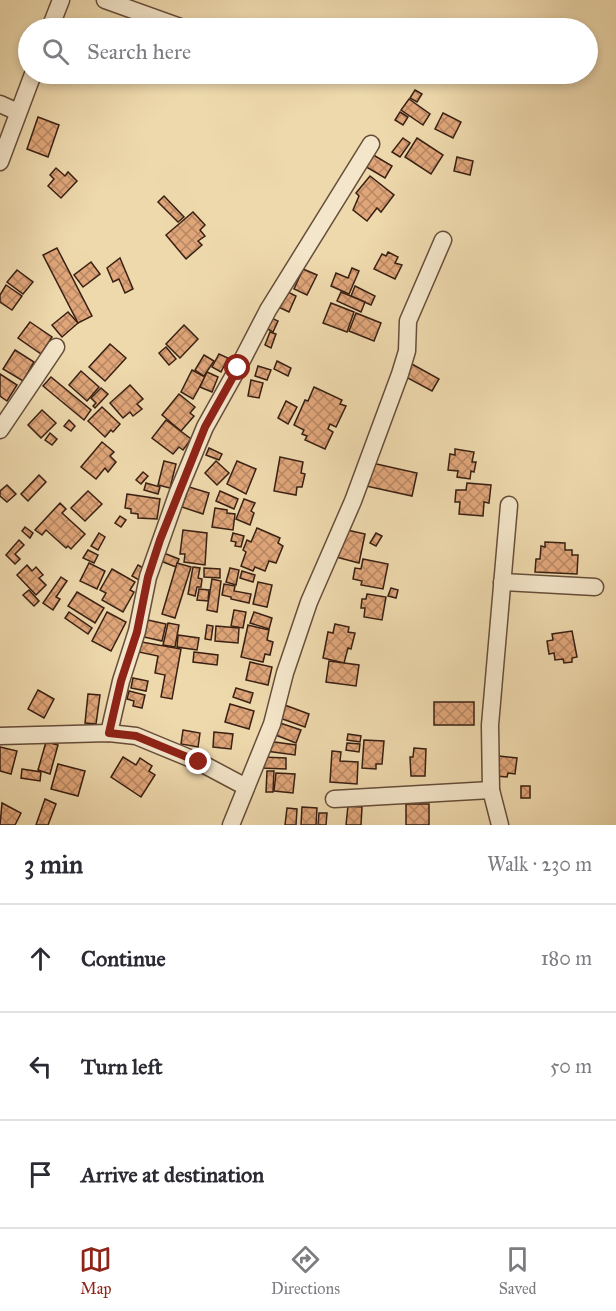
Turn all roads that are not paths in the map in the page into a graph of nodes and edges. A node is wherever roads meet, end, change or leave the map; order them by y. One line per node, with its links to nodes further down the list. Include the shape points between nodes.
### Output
1 (61, 0): 3 (street)
2 (105, 0): 4 (street)
3 (54, 18)
4 (155, 18)
5 (29, 84): 7 (street)
6 (0, 104): 7 (street)
7 (18, 112): 9 (street)
8 (371, 144): 16 (street, via 268,310 205,427 148,577)
9 (0, 162)
10 (443, 240): 18 (street, via 408,321 400,374 353,501 309,602 272,724)
11 (56, 347): 12 (street)
12 (0, 430)
13 (509, 505): 14 (street)
14 (502, 582): 15 (street); 19 (street, via 490,725)
15 (595, 587)
16 (109, 733): 17 (street); 18 (street, via 136,736)
17 (0, 736)
18 (246, 787): 21 (street)
19 (491, 790): 20 (street); 22 (street)
20 (334, 799)
21 (231, 825)
22 (500, 825)

